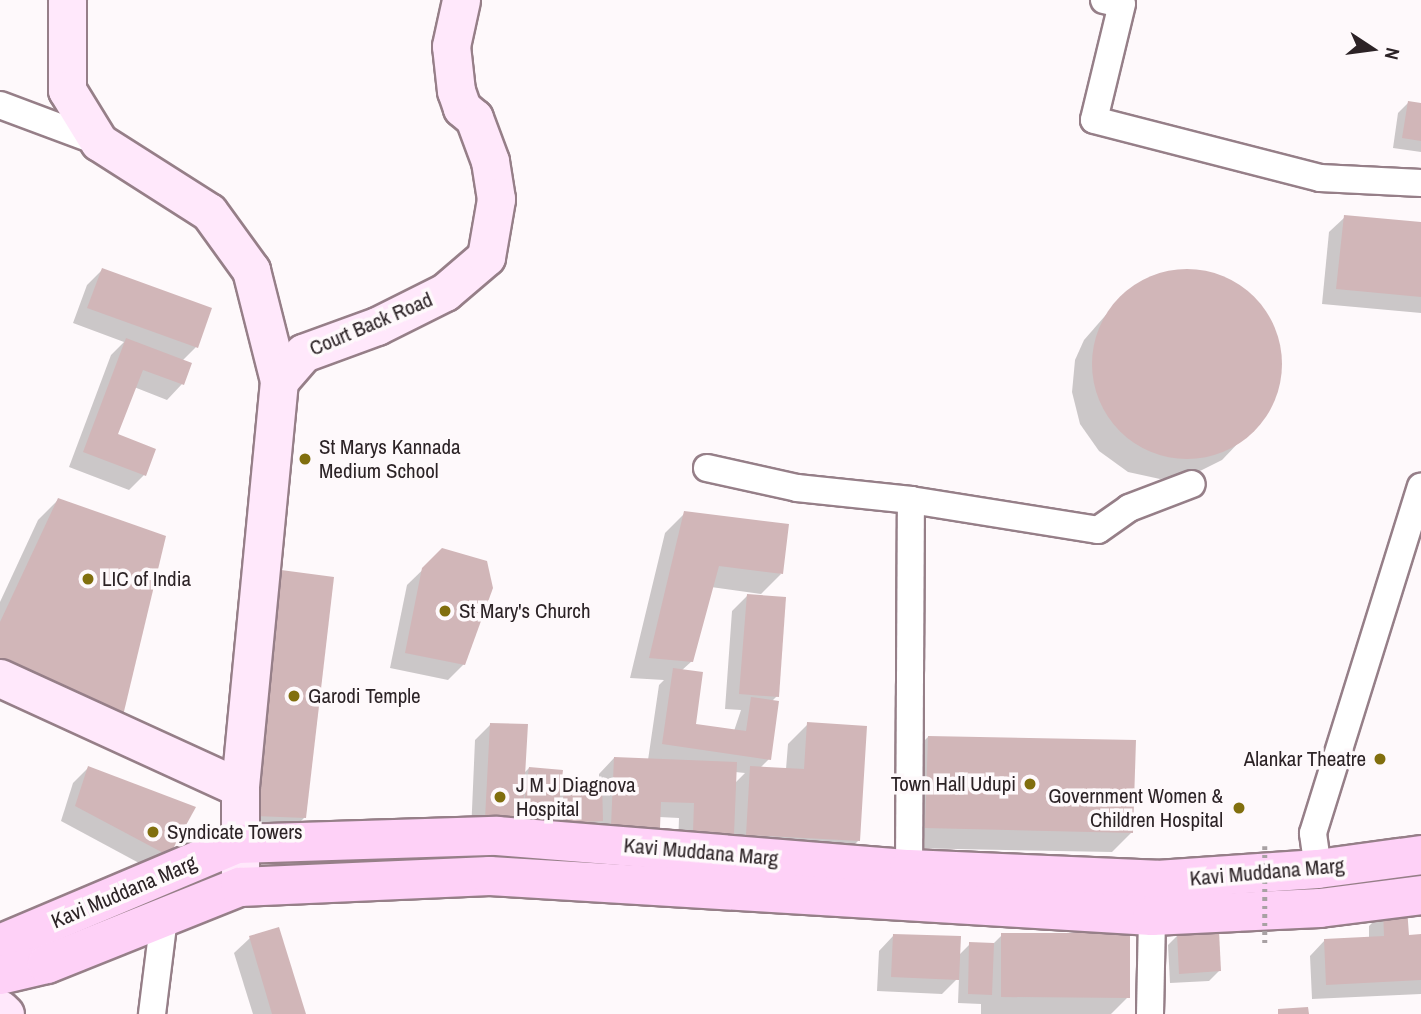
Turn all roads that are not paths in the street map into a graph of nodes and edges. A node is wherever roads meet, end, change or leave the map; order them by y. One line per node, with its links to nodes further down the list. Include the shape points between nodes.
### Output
1 (67, 0): 5 (street, via 67,90)
2 (461, 0): 7 (street, Court Back Road, via 451,46 456,91 462,108 474,118 491,161 496,200 486,257 445,292 377,326 303,353)
3 (1104, 0): 6 (street, via 1122,4 1094,120 1320,178)
4 (0, 106): 5 (street)
5 (99, 142): 7 (street, via 209,212 251,270)
6 (1421, 183)
7 (279, 381): 13 (street)
8 (708, 468): 11 (street, via 797,488)
9 (1192, 484): 11 (street, via 1129,508 1098,530)
10 (1421, 486): 17 (street, via 1313,833)
11 (911, 499): 16 (street)
12 (0, 678): 13 (street)
13 (240, 788): 14 (street)
14 (237, 844): 16 (main road, Kavi Muddana Marg, via 497,836); 18 (street); 22 (main road, Kavi Muddana Marg)
15 (1421, 855): 17 (main road, Kavi Muddana Marg)
16 (909, 869): 17 (main road, Kavi Muddana Marg, via 1157,880)
17 (1318, 869)
18 (240, 887): 20 (main road, Kavi Muddana Marg, via 490,876); 21 (main road, Kavi Muddana Marg)
19 (1421, 895): 20 (main road, Kavi Muddana Marg, via 1320,908)
20 (1152, 916): 27 (street)
21 (164, 917): 23 (main road, Kavi Muddana Marg, via 47,964); 26 (street)
22 (0, 944)
23 (0, 975)
24 (0, 1009): 25 (street)
25 (5, 1014)
26 (152, 1014)
27 (1150, 1014)

